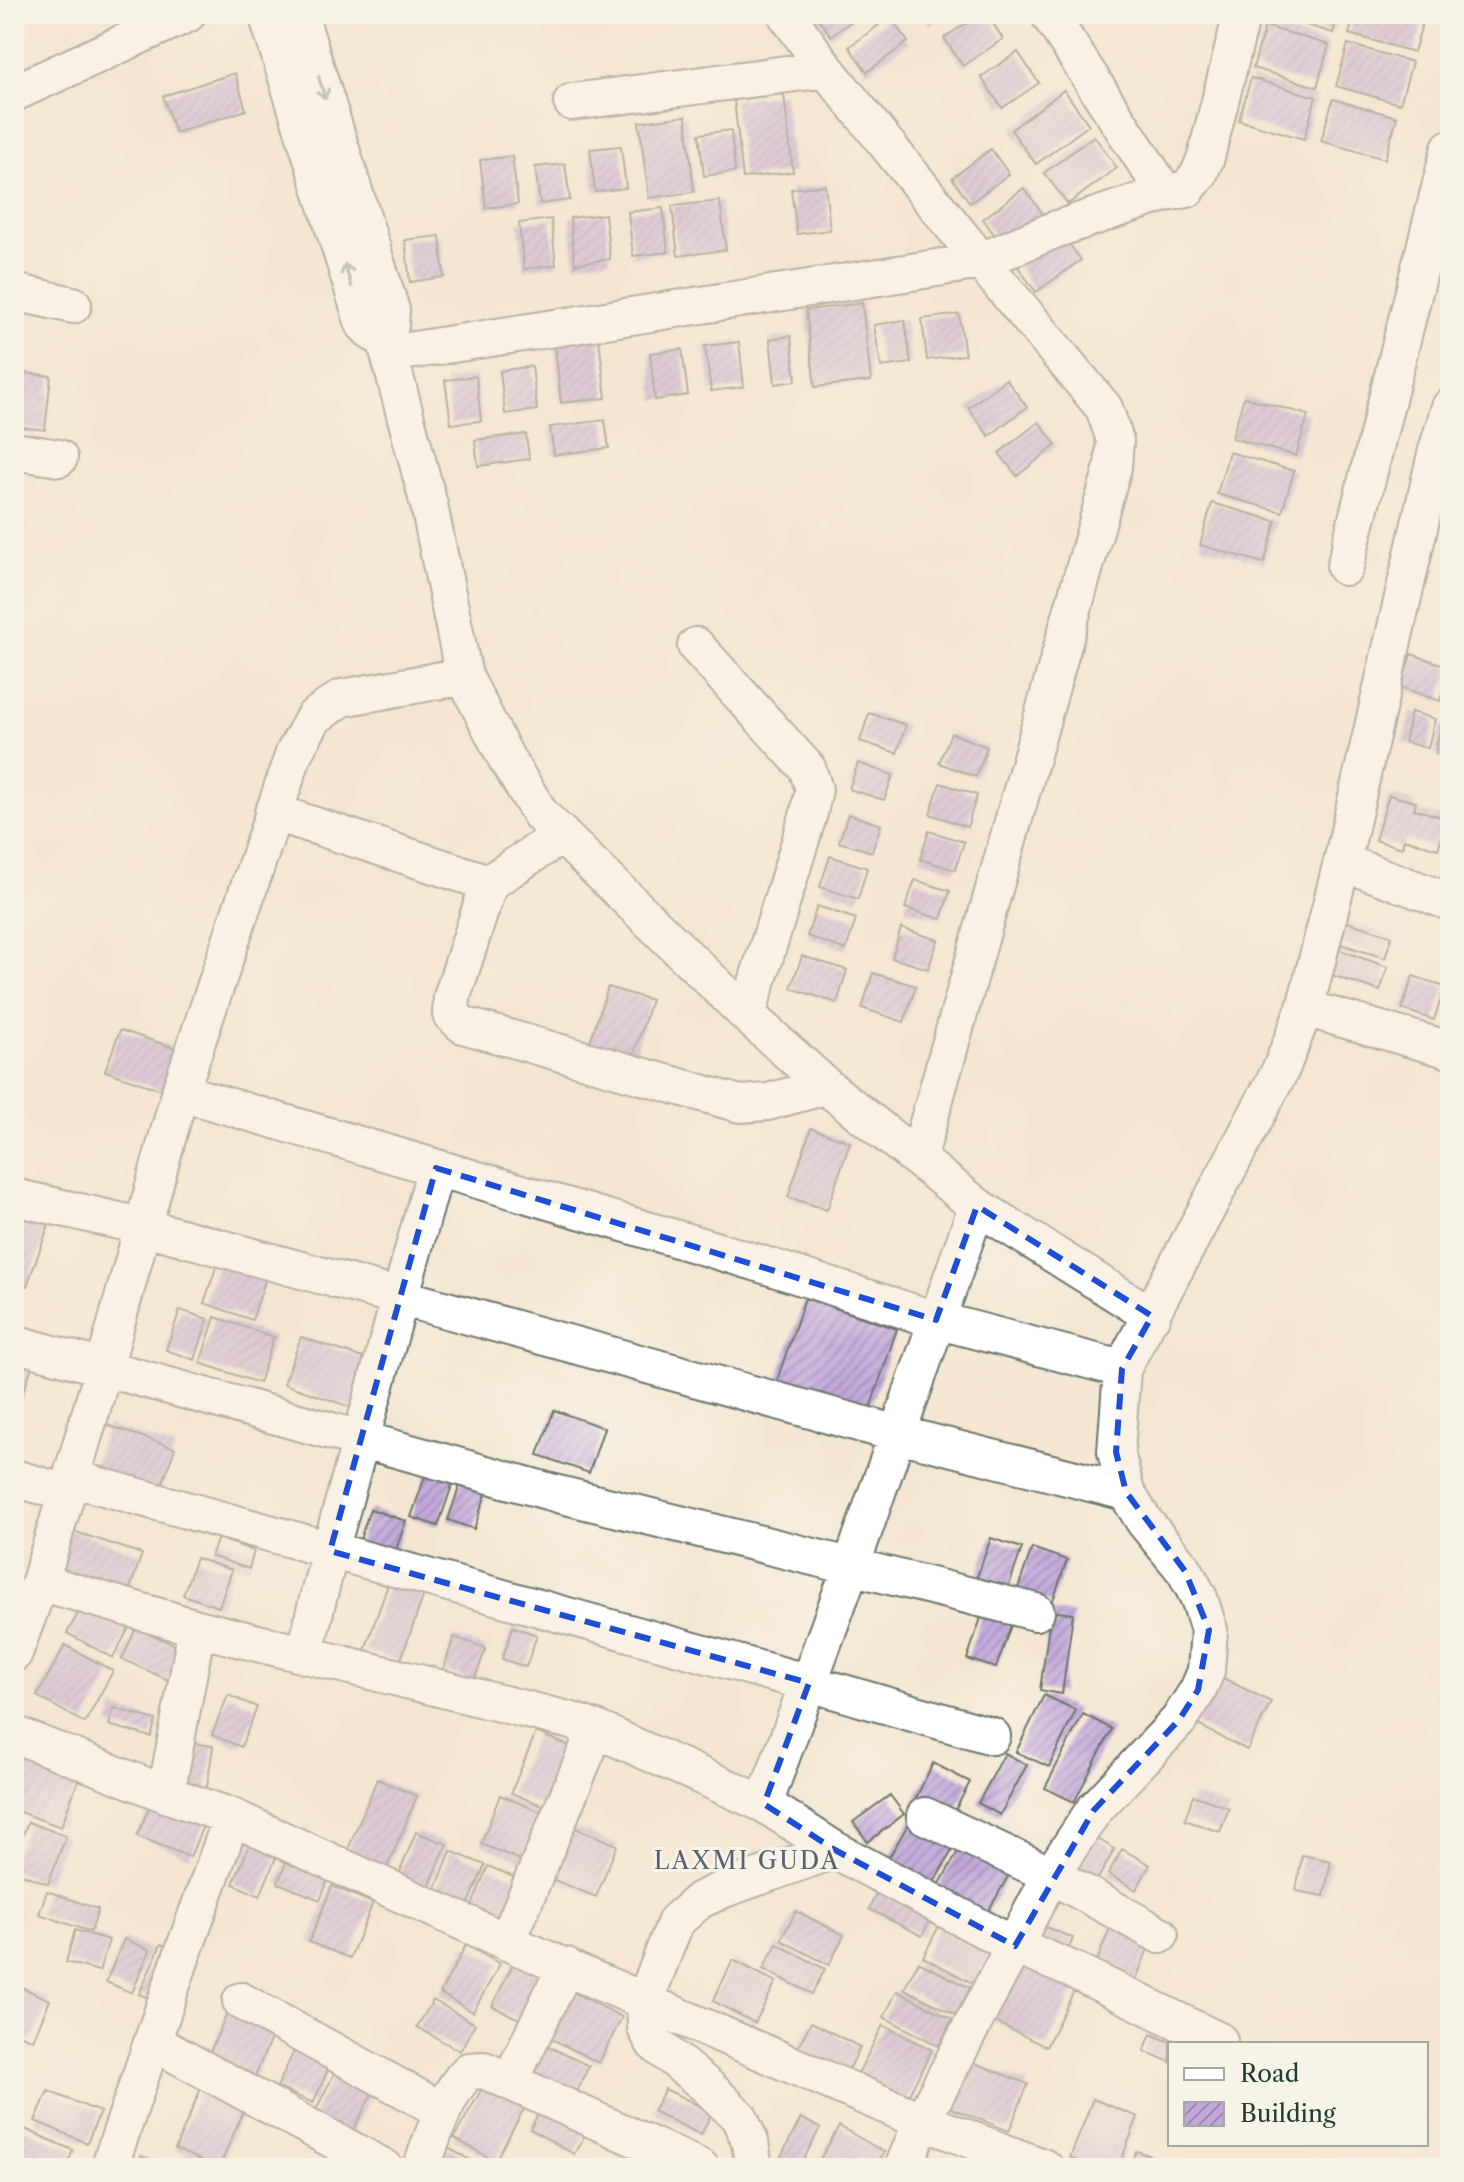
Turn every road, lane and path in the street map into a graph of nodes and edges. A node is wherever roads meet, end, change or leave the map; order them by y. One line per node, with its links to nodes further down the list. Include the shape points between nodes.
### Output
1 (187, 14): 8 (street)
2 (267, 14): 15 (street, one-way to 2, via 364,324)
3 (299, 14): 15 (street, one-way to 15, via 391,310)
4 (786, 14): 7 (street)
5 (1049, 14): 11 (street)
6 (1242, 14): 11 (street, via 1199,174 1187,189)
7 (826, 69): 9 (street); 12 (street)
8 (14, 93)
9 (572, 102)
10 (1450, 148): 20 (street)
11 (1165, 193): 12 (street)
12 (981, 261): 15 (street); 33 (street, via 1104,408 1115,440 1113,467)
13 (14, 292): 14 (street)
14 (73, 305)
15 (387, 346): 22 (street, via 429,505)
16 (1450, 407): 18 (street)
17 (14, 451): 19 (street)
18 (1443, 453): 25 (street)
19 (59, 458)
20 (1345, 567)
21 (696, 646): 29 (street, via 807,768 814,789)
22 (464, 676): 23 (street, via 342,698 314,717 294,753); 24 (street, via 541,815)
23 (273, 812): 26 (street); 32 (street)
24 (562, 835): 26 (street); 29 (street)
25 (1342, 862): 27 (street); 28 (street)
26 (489, 883): 31 (street, via 452,997 451,1014 463,1025 740,1104)
27 (1450, 902)
28 (1305, 1008): 30 (street); 39 (street, via 1281,1069)
29 (747, 1015): 31 (street)
30 (1450, 1050)
31 (826, 1086): 33 (street)
32 (180, 1092): 34 (street); 37 (street)
33 (918, 1159): 36 (street)
34 (436, 1168): 38 (street); 40 (street)
35 (14, 1197): 37 (street)
36 (977, 1206): 39 (street); 40 (street)
37 (141, 1226): 38 (street); 42 (street)
38 (400, 1297): 44 (street); 45 (street)
39 (1152, 1316): 43 (street)
40 (936, 1320): 43 (street); 44 (street)
41 (14, 1343): 42 (street)
42 (104, 1368): 45 (street); 47 (street)
43 (1122, 1369): 48 (street, via 1116,1452)
44 (898, 1434): 48 (street); 50 (street)
45 (362, 1439): 49 (street); 50 (street)
46 (14, 1478): 47 (street)
47 (69, 1485): 49 (street); 51 (street)
48 (1126, 1492): 65 (street, via 1199,1598 1209,1630 1206,1671 1179,1720 1094,1810)
49 (330, 1551): 55 (street); 56 (street)
50 (851, 1567): 52 (street); 56 (street)
51 (40, 1582): 53 (street); 54 (street)
52 (1036, 1612)
53 (197, 1628): 55 (street); 60 (street)
54 (14, 1653)
55 (304, 1655): 57 (street)
56 (809, 1683): 59 (street); 61 (street)
57 (596, 1729): 61 (street); 67 (street)
58 (14, 1734): 60 (street)
59 (992, 1736)
60 (166, 1794): 63 (street)
61 (764, 1804): 64 (street)
62 (925, 1816): 65 (street)
63 (232, 1817): 67 (street); 73 (street)
64 (835, 1850): 68 (street); 70 (street, via 724,1889 684,1912)
65 (1051, 1875): 66 (street); 68 (street)
66 (1160, 1935)
67 (507, 1942): 69 (street)
68 (1015, 1946): 72 (street); 76 (street)
69 (566, 1966): 70 (street); 74 (street)
70 (645, 2000): 76 (street); 81 (street, via 646,2028 654,2043 739,2117 750,2142)
71 (241, 2001): 75 (street)
72 (1219, 2041)
73 (153, 2042): 77 (street); 78 (street)
74 (510, 2081): 75 (street, via 484,2070 469,2071); 80 (street)
75 (443, 2111): 79 (street)
76 (922, 2121): 82 (street); 83 (street)
77 (109, 2168)
78 (385, 2168)
79 (421, 2168)
80 (701, 2168)
81 (752, 2168)
82 (903, 2168)
83 (1045, 2168)

